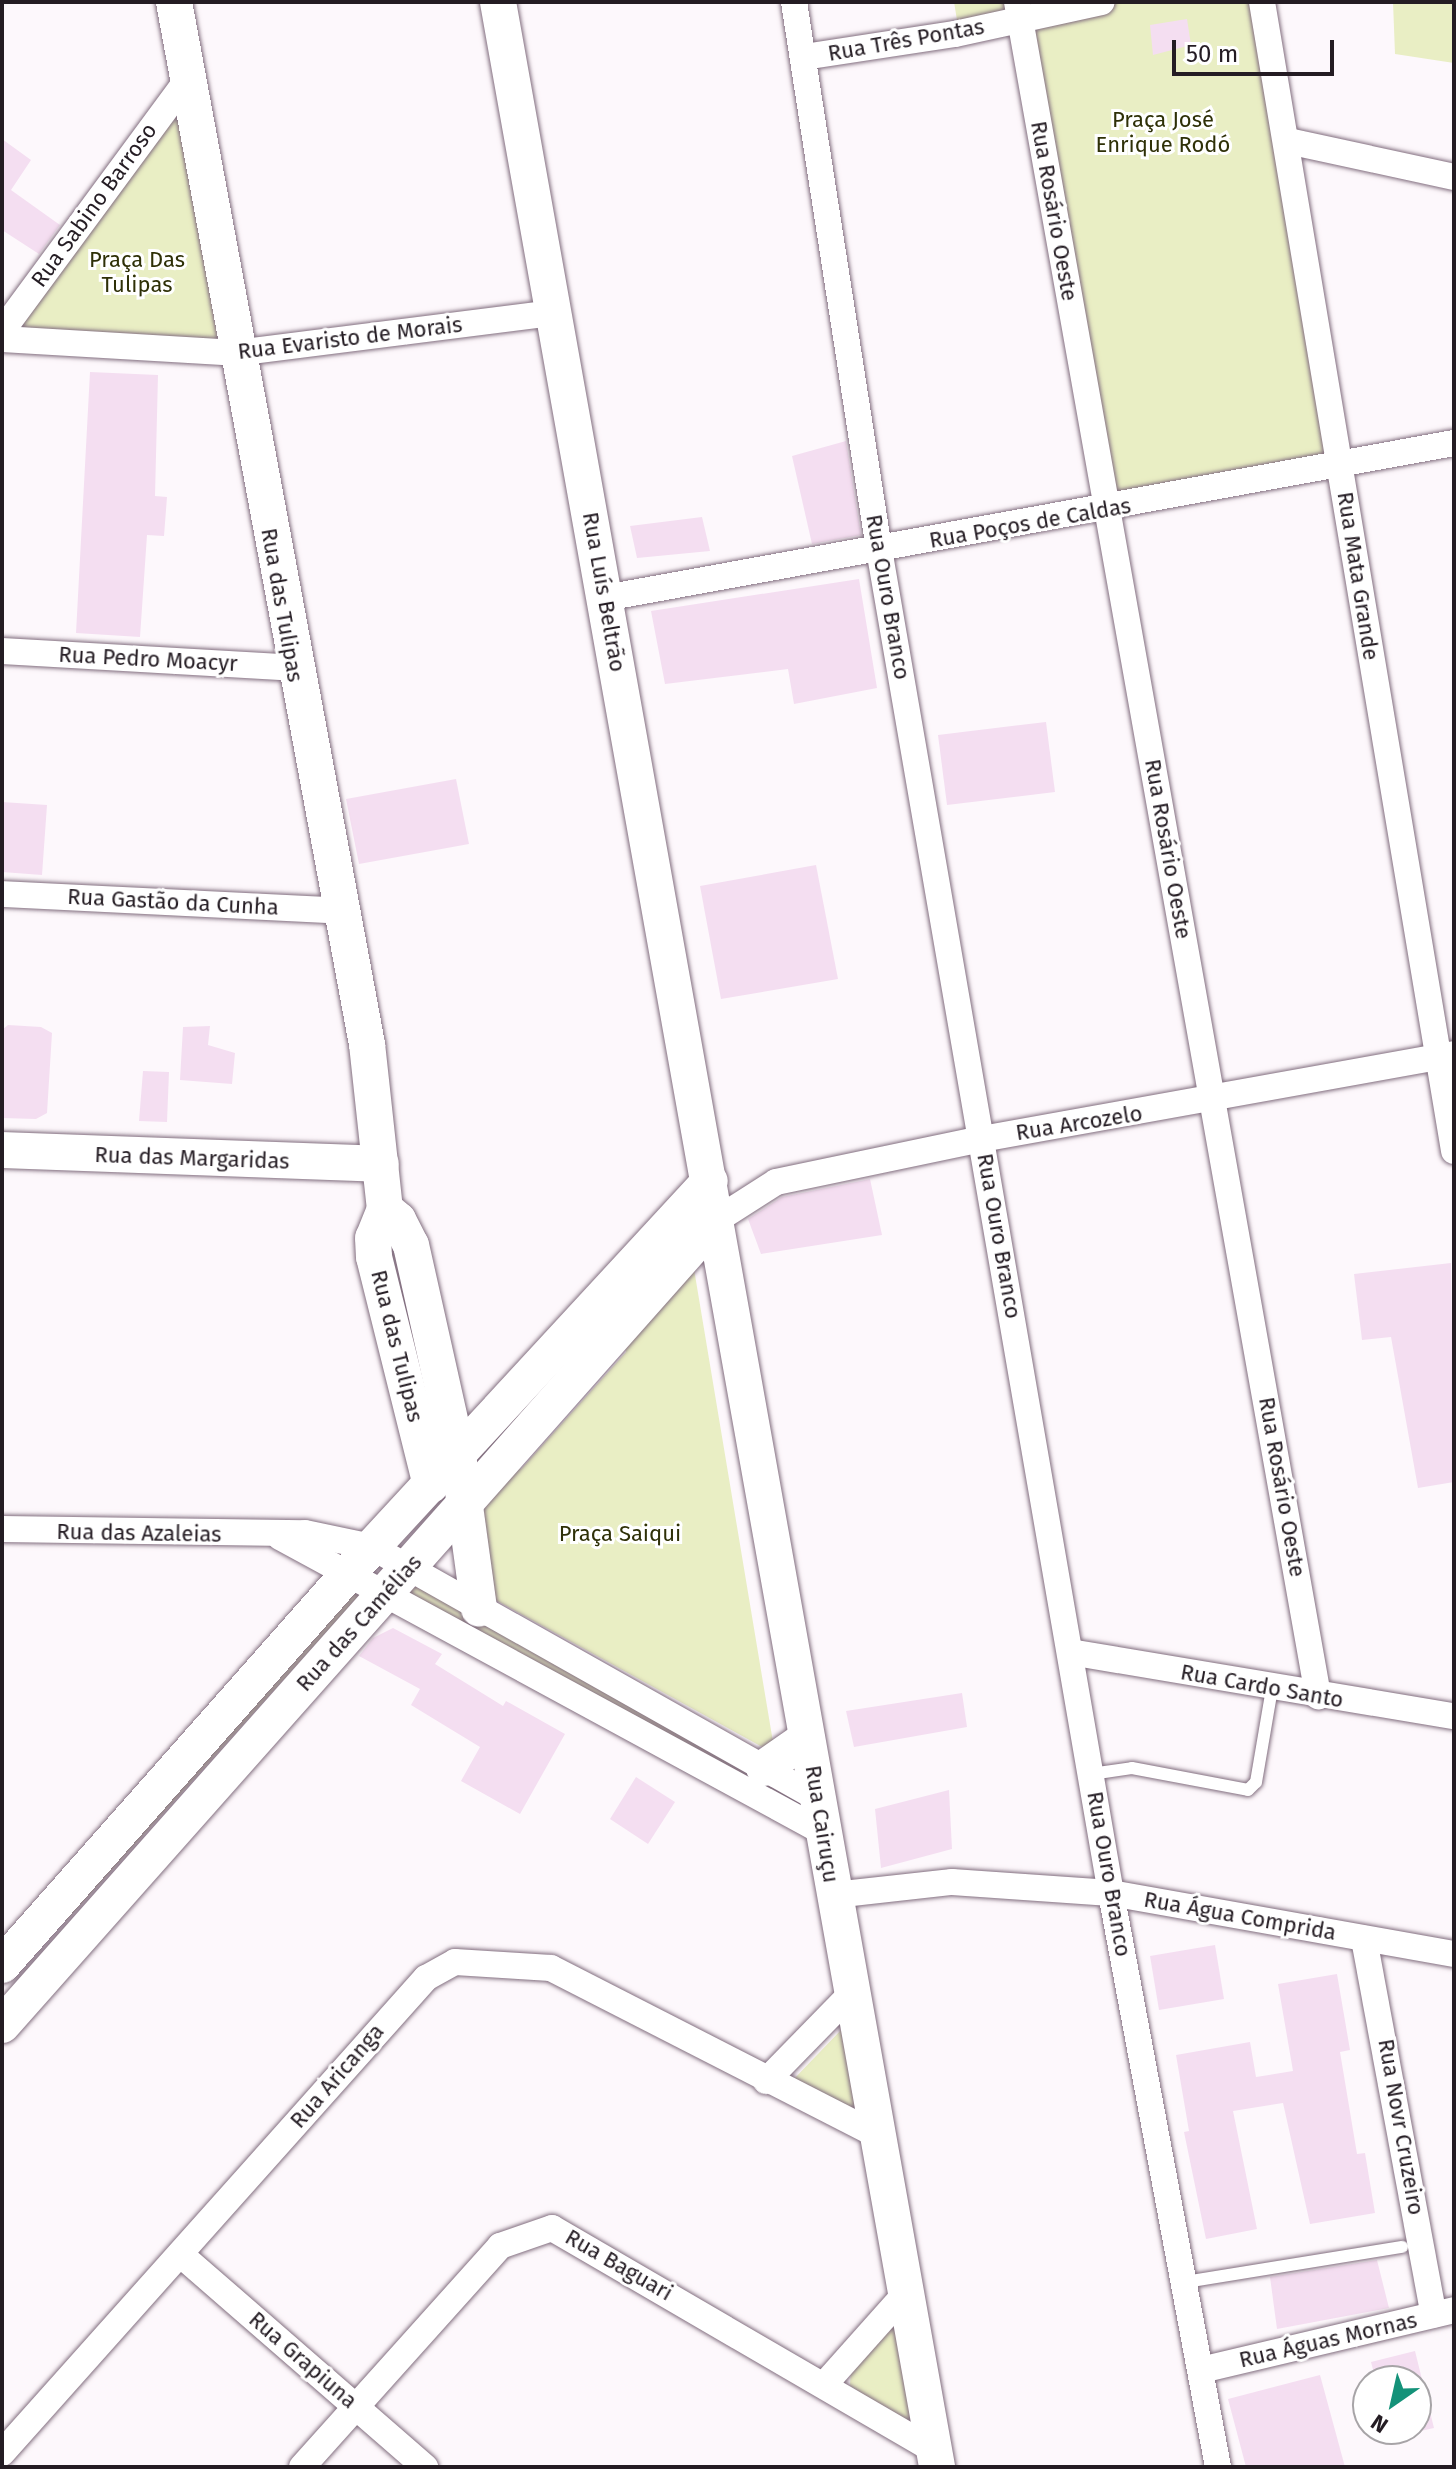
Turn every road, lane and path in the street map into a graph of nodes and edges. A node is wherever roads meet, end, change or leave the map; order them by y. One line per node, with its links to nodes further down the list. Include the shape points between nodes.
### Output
1 (174, 2): 8 (street, Rua das Tulipas)
2 (498, 2): 11 (street, Rua Luís Beltrão)
3 (794, 2): 7 (street, Rua Ouro Branco)
4 (1102, 2): 6 (street, Rua Três Pontas)
5 (1262, 2): 9 (street, Rua Mata Grande)
6 (1019, 11): 7 (street, Rua Três Pontas); 17 (street, Rua Rosário Oeste)
7 (804, 57): 18 (street, Rua Ouro Branco)
8 (187, 80): 12 (street, Rua Sabino Barroso); 14 (street, Rua das Tulipas)
9 (1288, 141): 10 (street); 16 (street, Rua Mata Grande)
10 (1454, 177)
11 (554, 313): 14 (street, Rua Evaristo de Morais); 19 (street, Rua Luís Beltrão)
12 (2, 331)
13 (2, 339): 14 (street, Rua Evaristo de Morais)
14 (236, 353): 21 (street, Rua das Tulipas)
15 (1454, 443): 16 (street, Rua Poços de Caldas)
16 (1339, 461): 17 (street, Rua Poços de Caldas); 24 (street, Rua Mata Grande)
17 (1111, 509): 18 (street, Rua Poços de Caldas); 25 (street, Rua Rosário Oeste)
18 (879, 549): 19 (street, Rua Poços de Caldas); 26 (street, Rua Ouro Branco)
19 (605, 598): 30 (street, Rua Luís Beltrão)
20 (2, 651): 21 (street, Rua Pedro Moacyr)
21 (294, 668): 23 (street, Rua das Tulipas)
22 (2, 894): 23 (street, Rua Gastão da Cunha)
23 (345, 911): 29 (street, Rua das Tulipas)
24 (1445, 1055): 25 (street, Rua Arcozelo); 28 (street, Rua Mata Grande)
25 (1215, 1101): 26 (street, Rua Arcozelo); 43 (street, Rua Rosário Oeste)
26 (982, 1139): 32 (street, Rua Arcozelo, via 776,1182); 40 (street, Rua Ouro Branco)
27 (2, 1150): 29 (street, Rua das Margaridas)
28 (1454, 1151)
29 (381, 1164): 31 (street, Rua das Tulipas)
30 (710, 1181): 32 (street, Rua Cairuçu); 33 (street, Rua das Camélias)
31 (385, 1209): 33 (street, Rua das Tulipas, via 411,1245); 34 (street, Rua das Tulipas, via 373,1238 374,1257)
32 (715, 1221): 35 (street, Rua das Camélias); 46 (street, Rua Cairuçu)
33 (458, 1455): 34 (street, Rua das Camélias); 35 (street, Rua das Tulipas)
34 (431, 1485): 37 (street, Rua das Camélias)
35 (465, 1504): 38 (street, Rua das Camélias); 39 (street, Rua das Tulipas)
36 (2, 1529): 37 (street, Rua das Azaleias, via 327,1535)
37 (360, 1560): 38 (street); 54 (street, Rua das Camélias)
38 (397, 1580): 39 (street); 44 (street); 52 (street, Rua das Camélias)
39 (479, 1609): 41 (street)
40 (1070, 1652): 42 (street, Rua Cardo Santo); 48 (street, Rua Ouro Branco)
41 (611, 1683): 44 (street); 47 (street)
42 (1272, 1688): 43 (street, Rua Cardo Santo); 48 (lane, via 1256,1782 1248,1790 1132,1768)
43 (1318, 1696): 45 (street, Rua Cardo Santo)
44 (597, 1709): 49 (street)
45 (1454, 1716)
46 (807, 1738): 47 (street); 49 (street, Rua Cairuçu)
47 (764, 1768): 49 (street)
48 (1091, 1774): 50 (street, Rua Ouro Branco)
49 (821, 1816): 51 (street, Rua Cairuçu)
50 (1111, 1893): 51 (street, Rua Água Comprida, via 952,1882); 53 (street, Rua Água Comprida); 62 (street, Rua Ouro Branco)
51 (834, 1895): 56 (street, Rua Cairuçu)
52 (77, 1939): 54 (street); 57 (street, Rua das Camélias)
53 (1364, 1939): 55 (street, Rua Água Comprida); 64 (street, Rua Novr Cruzeiro)
54 (9, 1950)
55 (1454, 1954)
56 (850, 1995): 58 (street); 59 (street, Rua Cairuçu)
57 (2, 2025)
58 (766, 2081): 59 (street, Rua Aricanga); 61 (street, Rua Aricanga, via 551,1968 455,1962 426,1978)
59 (878, 2135): 63 (street, Rua Cairuçu)
60 (1402, 2247): 62 (lane)
61 (180, 2254): 67 (street, Rua Grapiuna); 68 (street, Rua Aricanga)
62 (1185, 2282): 65 (street, Rua Ouro Branco)
63 (906, 2293): 66 (street); 69 (street, Rua Cairuçu)
64 (1444, 2313): 65 (street, Rua Águas Mornas)
65 (1201, 2370): 72 (street, Rua Ouro Branco)
66 (824, 2385): 67 (street, Rua Baguari, via 552,2228 500,2246); 69 (street, Rua Baguari)
67 (356, 2405): 70 (street, Rua Baguari); 71 (street, Rua Grapiuna)
68 (2, 2453)
69 (935, 2459)
70 (302, 2467)
71 (425, 2467)
72 (1218, 2467)

